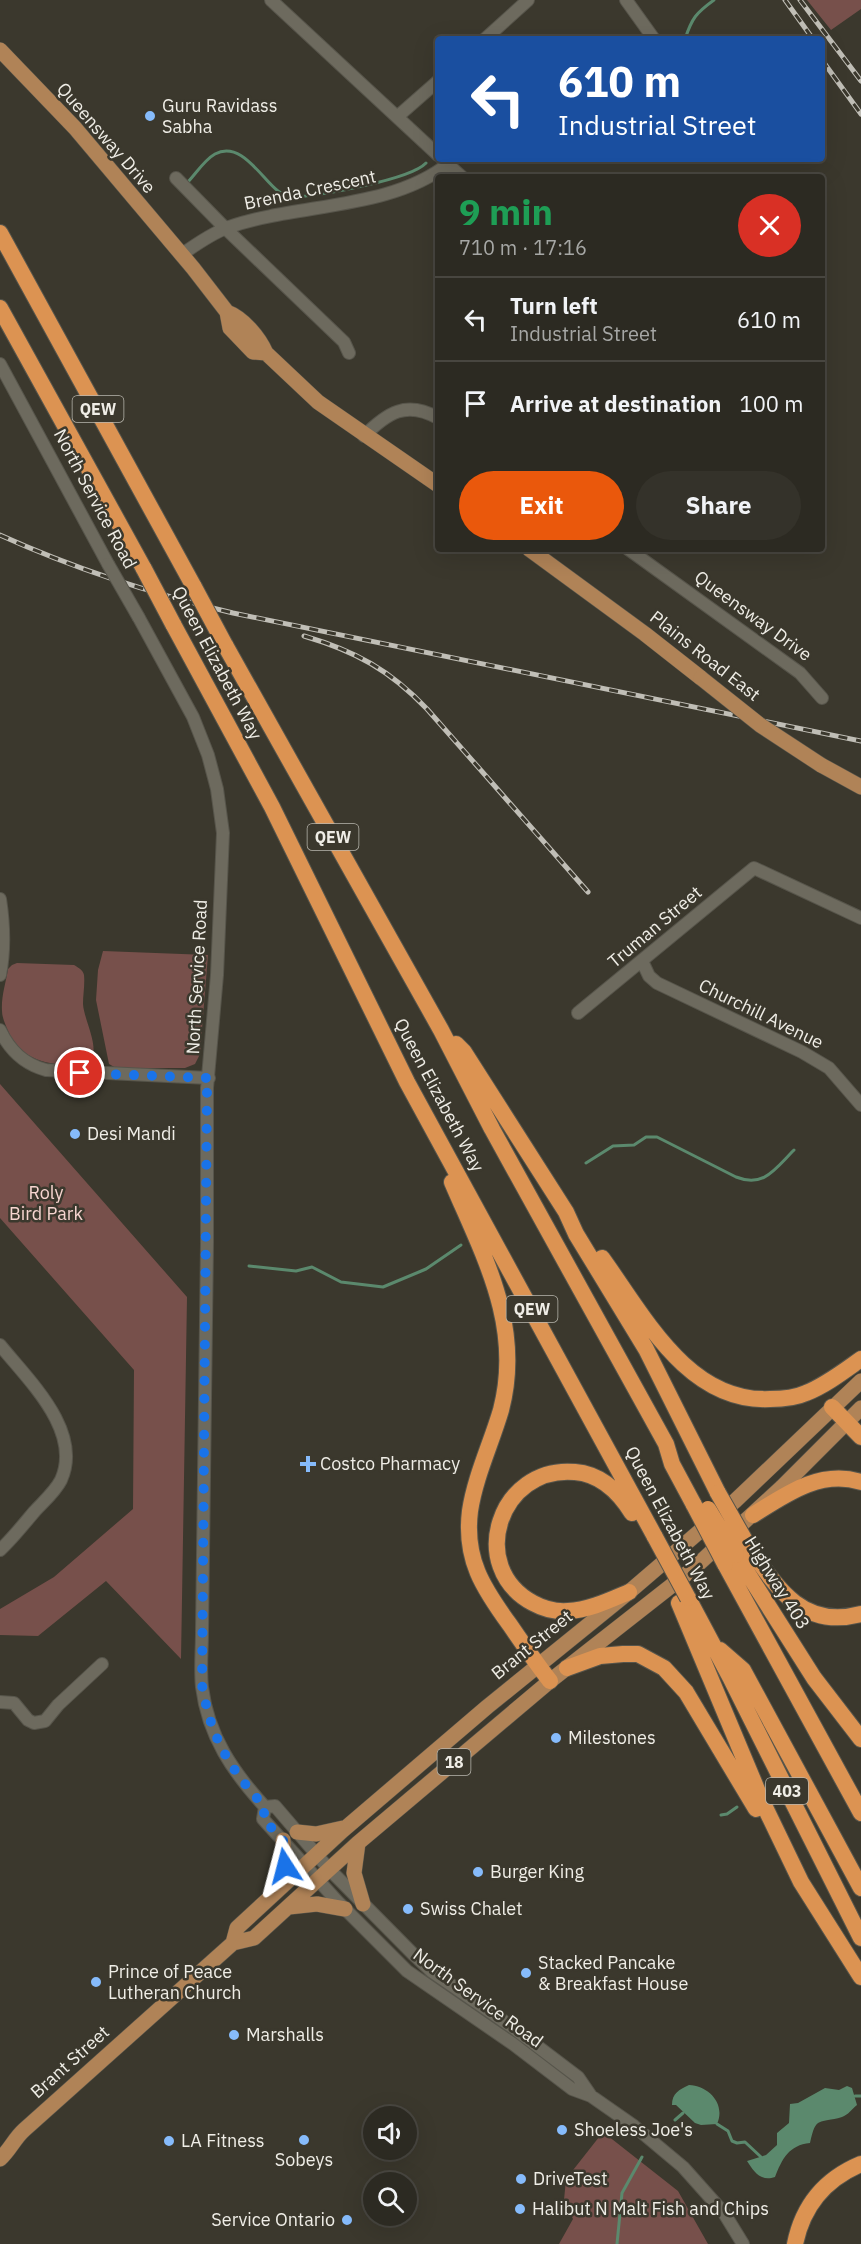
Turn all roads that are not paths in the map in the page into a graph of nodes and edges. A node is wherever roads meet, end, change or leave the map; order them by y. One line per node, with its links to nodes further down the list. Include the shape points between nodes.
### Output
1 (271, 0): 8 (street)
2 (528, 0): 4 (street)
3 (626, 0): 5 (street)
4 (488, 36)
5 (652, 36)
6 (0, 50): 17 (main road, Queensway Drive, via 68,121)
7 (435, 84): 8 (street)
8 (398, 117): 9 (street)
9 (435, 152)
10 (445, 162): 11 (street, Brenda Crescent); 12 (street)
11 (436, 174)
12 (459, 174)
13 (435, 175): 15 (street, Brenda Crescent, via 373,197)
14 (176, 178): 15 (street, Queensway Drive)
15 (225, 228): 17 (street, Brenda Crescent); 19 (street, Queensway Drive, via 344,342)
16 (0, 233): 34 (highway, Queen Elizabeth Way / QEW, bridge)
17 (181, 255): 22 (main road, via 227,312 236,315 262,343 266,353 318,402)
18 (0, 308): 36 (highway, Queen Elizabeth Way / QEW, bridge, via 272,807)
19 (349, 353)
20 (0, 364): 35 (street, North Service Road, bridge, via 193,717 208,754 223,832)
21 (435, 417): 22 (street, via 403,410 384,417)
22 (364, 436): 23 (main road)
23 (435, 483)
24 (533, 552): 27 (main road, Plains Road East, bridge, via 760,725)
25 (632, 552): 26 (street, Queensway Drive, via 800,673)
26 (822, 698)
27 (861, 787)
28 (0, 899): 31 (street)
29 (861, 918): 30 (street, Truman Street, via 754,868)
30 (642, 961): 32 (street, Truman Street); 37 (street, Churchill Avenue, via 657,983 829,1068)
31 (0, 975)
32 (578, 1013)
33 (0, 1030): 35 (street, via 18,1057 46,1070)
34 (441, 1030): 38 (highway, via 464,1052); 47 (highway, Queen Elizabeth Way / QEW, via 666,1444 672,1464)
35 (209, 1078): 62 (street, North Service Road, via 202,1685 215,1734 240,1780)
36 (407, 1082): 49 (highway, Queen Elizabeth Way / QEW); 57 (highway, via 495,1282 505,1323 506,1384 472,1500 470,1546 483,1586)
37 (861, 1105)
38 (566, 1212): 40 (highway, via 662,1341 693,1374 729,1395 761,1400 806,1394); 47 (highway, via 646,1349)
39 (0, 1345): 50 (street, via 59,1425 67,1449 60,1483)
40 (861, 1359)
41 (861, 1381): 42 (main road, Brant Street / 18)
42 (832, 1407): 44 (highway); 52 (main road, Brant Street / 18, via 735,1501)
43 (861, 1408): 44 (main road, Brant Street / 18)
44 (847, 1422): 45 (highway); 48 (main road, Brant Street / 18)
45 (861, 1437)
46 (861, 1482): 48 (highway, via 837,1478 816,1481 792,1490)
47 (706, 1501): 51 (highway, bridge); 51 (highway, Queen Elizabeth Way / QEW, bridge)
48 (753, 1515): 58 (main road, Brant Street / 18, via 694,1568)
49 (655, 1543): 52 (highway, via 624,1500 593,1476 568,1471 540,1476 522,1487 506,1507 496,1538 498,1556 509,1581 530,1601 566,1612); 53 (highway, Queen Elizabeth Way / QEW, bridge)
50 (0, 1550)
51 (736, 1554): 54 (highway, via 797,1606 823,1616); 61 (highway, Highway 403, via 814,1678); 63 (highway, Queen Elizabeth Way / QEW)
52 (629, 1592): 57 (main road, Brant Street / 18)
53 (684, 1601): 55 (highway, Queen Elizabeth Way / QEW); 71 (highway, via 761,1799)
54 (861, 1614)
55 (712, 1644): 72 (highway, Queen Elizabeth Way / QEW, via 743,1670); 77 (highway, 403)
56 (102, 1664): 60 (street, via 45,1720 34,1723 14,1703)
57 (538, 1665): 59 (highway); 64 (main road, Brant Street / 18)
58 (567, 1668): 59 (main road, Brant Street / 18); 71 (highway, via 600,1656 623,1654 638,1654 664,1668 686,1692)
59 (550, 1681): 67 (main road, Brant Street / 18)
60 (0, 1702)
61 (861, 1739)
62 (265, 1807): 65 (street, North Service Road, via 275,1806); 66 (street, North Service Road, via 263,1819)
63 (861, 1813)
64 (348, 1826): 65 (main road, via 326,1833); 68 (main road, Brant Street / 18)
65 (297, 1832): 68 (street, North Service Road)
66 (283, 1840): 68 (street, North Service Road); 73 (main road, via 285,1866)
67 (358, 1843): 69 (main road, Brant Street / 18); 74 (main road, via 354,1873)
68 (312, 1860): 69 (street, North Service Road); 70 (street, North Service Road); 73 (main road, Brant Street / 18)
69 (329, 1869): 70 (main road, Brant Street / 18); 74 (street, North Service Road)
70 (318, 1880): 75 (main road, Brant Street / 18); 76 (street, North Service Road)
71 (801, 1882): 79 (highway)
72 (861, 1888)
73 (276, 1892): 78 (main road, Brant Street / 18, via 237,1928)
74 (363, 1904): 80 (street, North Service Road, via 431,1971 578,2077)
75 (289, 1907): 76 (main road, via 317,1904); 78 (main road, Brant Street / 18, via 254,1938)
76 (345, 1909): 80 (street, North Service Road, via 416,1978 572,2089)
77 (861, 1938)
78 (232, 1943): 81 (main road, Brant Street / 18)
79 (861, 1977)
80 (591, 2096): 84 (street, North Service Road, via 683,2167 724,2213)
81 (7, 2143): 82 (main road, Brant Street / 18, via 8,2151)
82 (0, 2159)
83 (861, 2164): 85 (highway, via 844,2171 812,2200)
84 (743, 2244)
85 (795, 2244)

